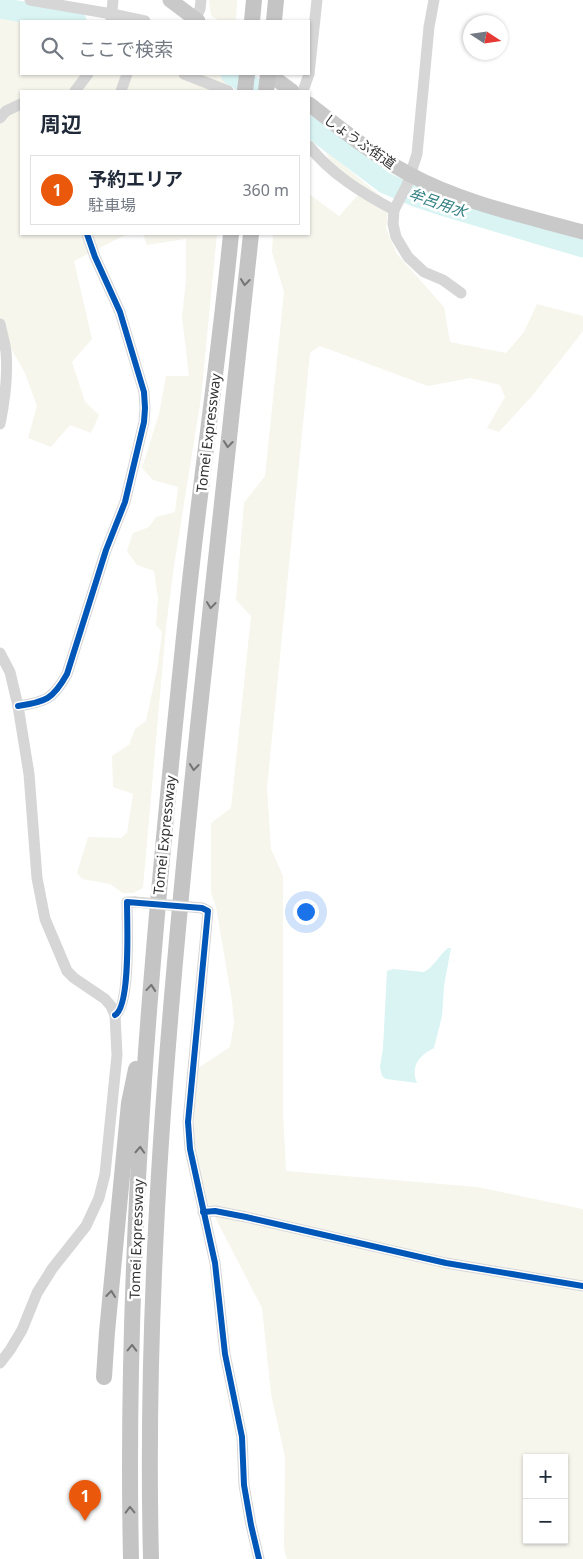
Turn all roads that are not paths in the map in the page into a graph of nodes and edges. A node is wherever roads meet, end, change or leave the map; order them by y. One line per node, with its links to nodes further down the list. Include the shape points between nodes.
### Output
1 (30, 0): 9 (street)
2 (113, 0): 9 (street)
3 (170, 0): 11 (main road)
4 (202, 0): 11 (street)
5 (254, 0): 12 (highway)
6 (276, 0): 13 (highway)
7 (318, 0): 14 (street)
8 (434, 0): 33 (street, via 417,154)
9 (111, 18): 10 (street)
10 (134, 20)
11 (196, 20)
12 (252, 20)
13 (274, 20)
14 (310, 66)
15 (87, 75): 22 (street)
16 (127, 75): 23 (street)
17 (187, 75): 24 (street)
18 (247, 75): 25 (highway)
19 (268, 75): 26 (highway)
20 (269, 75): 27 (main road)
21 (309, 75): 28 (street)
22 (76, 90)
23 (120, 90)
24 (225, 90)
25 (245, 90)
26 (266, 90)
27 (291, 90)
28 (303, 90)
29 (20, 104): 31 (street)
30 (310, 105): 33 (main road, しょうぶ街道)
31 (0, 118)
32 (310, 147): 34 (street, via 331,169 365,195)
33 (409, 180): 34 (street); 35 (main road, しょうぶ街道)
34 (396, 207): 39 (street, via 393,224 396,237 408,257 424,272)
35 (583, 232)
36 (87, 235): 43 (street, via 120,312 144,392 144,422 124,502 67,674 59,688 45,701)
37 (231, 235): 44 (highway, Tomei Expressway, one-way to 37, via 188,595)
38 (251, 235): 51 (highway, Tomei Expressway, one-way to 51, via 179,907 163,1099 151,1342)
39 (461, 293)
40 (0, 324): 41 (street, via 6,351 5,399)
41 (0, 424)
42 (0, 652): 43 (street, via 10,672)
43 (18, 706): 45 (street, via 29,774 37,878 45,919 67,970 105,999)
44 (149, 1012): 49 (highway, one-way to 44, via 129,1103); 50 (highway, Tomei Expressway, one-way to 44, via 136,1212)
45 (115, 1015): 46 (street, bridge, via 123,1004 127,969 127,902 208,911 188,1122); 48 (street, via 117,1055 105,1174 99,1198 86,1226 37,1293 22,1330)
46 (203, 1212): 47 (street, via 246,1217 446,1263); 52 (street, via 215,1263 225,1354 242,1437 244,1485)
47 (583, 1286)
48 (0, 1363)
49 (104, 1377)
50 (131, 1559)
51 (151, 1559)
52 (259, 1559)

